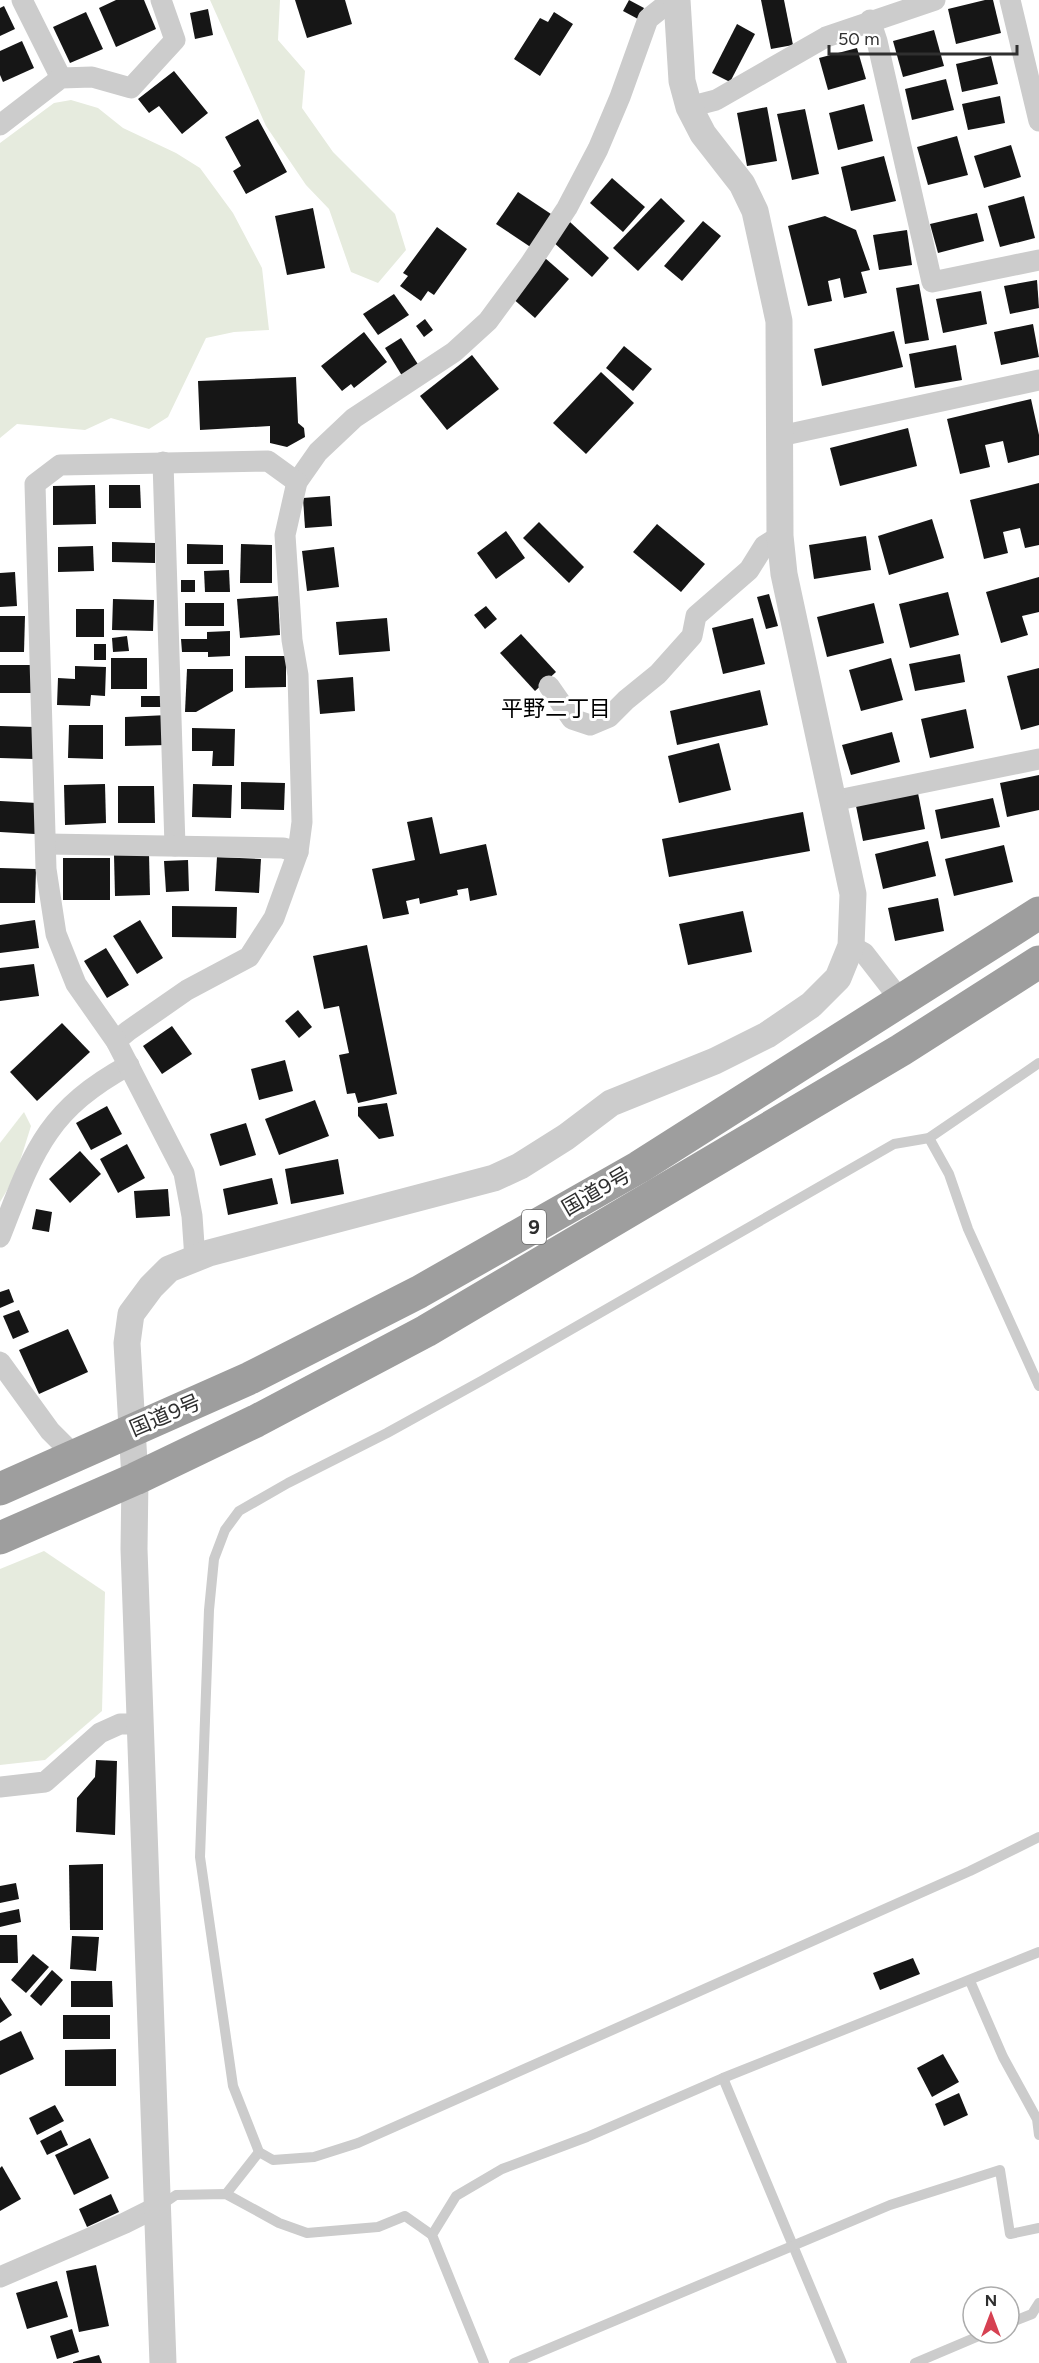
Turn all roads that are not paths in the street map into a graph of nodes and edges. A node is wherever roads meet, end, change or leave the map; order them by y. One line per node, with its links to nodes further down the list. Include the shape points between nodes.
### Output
1 (22, 0): 7 (street)
2 (161, 0): 7 (street, via 175,40 131,88 92,77)
3 (935, 0): 6 (street)
4 (1010, 0): 9 (street)
5 (677, 1): 8 (street, via 682,81); 15 (street, via 668,3 648,19 598,149 567,208 488,321 454,352 354,418 318,452)
6 (870, 20): 8 (street, via 826,37 716,100); 11 (street, via 932,282)
7 (61, 78): 10 (street)
8 (689, 107): 13 (street, via 703,134 742,184 757,220 779,321)
9 (1039, 121)
10 (0, 125)
11 (1039, 260)
12 (1039, 381): 13 (street)
13 (780, 436): 16 (street)
14 (163, 462): 15 (street, via 268,461); 20 (street, via 60,465 36,484); 21 (street)
15 (297, 482): 22 (street, via 285,535 298,675 302,822)
16 (780, 536): 17 (street, via 764,546 749,570 696,616 692,636 658,674 609,717 590,725 572,719); 19 (street, via 784,574)
17 (549, 686)
18 (1039, 759): 19 (street)
19 (833, 801): 24 (street, via 853,894)
20 (46, 844): 21 (street); 27 (street, via 56,934 76,984)
21 (175, 846): 22 (street, via 283,848)
22 (298, 852): 27 (street, via 274,918 249,957 187,990)
23 (1039, 913): 26 (highway, 国道9号 / 9)
24 (851, 946): 26 (street, via 864,953); 32 (street, via 838,978 812,1005 767,1035 715,1061 611,1103 520,1166 426,1198)
25 (1039, 962): 37 (highway, 国道9号 / 9, via 901,1050 426,1331)
26 (902, 1002): 35 (highway, 国道9号 / 9, via 639,1167 419,1292 250,1378)
27 (116, 1041): 29 (street)
28 (1039, 1063): 30 (lane)
29 (129, 1065): 31 (street, via 103,1079 68,1107 47,1131 30,1161); 32 (street, via 184,1173)
30 (929, 1138): 34 (lane, via 949,1173 968,1229); 48 (lane, via 894,1144 474,1385 239,1511 225,1530 214,1558 209,1610 200,1857 233,2086)
31 (0, 1237)
32 (195, 1259): 35 (street, via 169,1269 131,1314 128,1354)
33 (0, 1362): 36 (street, via 50,1431)
34 (1039, 1386)
35 (132, 1429): 36 (highway, 国道9号 / 9); 37 (street)
36 (74, 1455): 38 (highway, 国道9号 / 9)
37 (135, 1479): 39 (highway, 国道9号 / 9); 40 (street)
38 (0, 1490)
39 (0, 1538)
40 (141, 1724): 41 (street, via 120,1724 100,1733 45,1782); 50 (street)
41 (0, 1787)
42 (1039, 1837): 48 (lane, via 970,1872 358,2143 314,2157 273,2160)
43 (1039, 1952): 44 (lane)
44 (970, 1981): 45 (lane); 46 (lane, via 1003,2057)
45 (723, 2078): 52 (lane, via 502,2169 456,2196); 53 (lane)
46 (1038, 2119): 47 (lane)
47 (1039, 2134)
48 (259, 2152): 49 (lane)
49 (226, 2194): 50 (lane, via 176,2195); 52 (lane, via 279,2223 307,2233 378,2227 405,2216)
50 (157, 2207): 54 (street); 58 (street)
51 (1039, 2228): 53 (lane, via 1010,2234 1000,2169 890,2205)
52 (432, 2235): 59 (lane)
53 (792, 2248): 60 (lane); 61 (lane)
54 (0, 2277)
55 (1039, 2303): 56 (lane, via 1032,2314)
56 (1021, 2318)
57 (961, 2344): 62 (lane)
58 (163, 2363)
59 (484, 2363)
60 (514, 2363)
61 (842, 2363)
62 (915, 2363)

